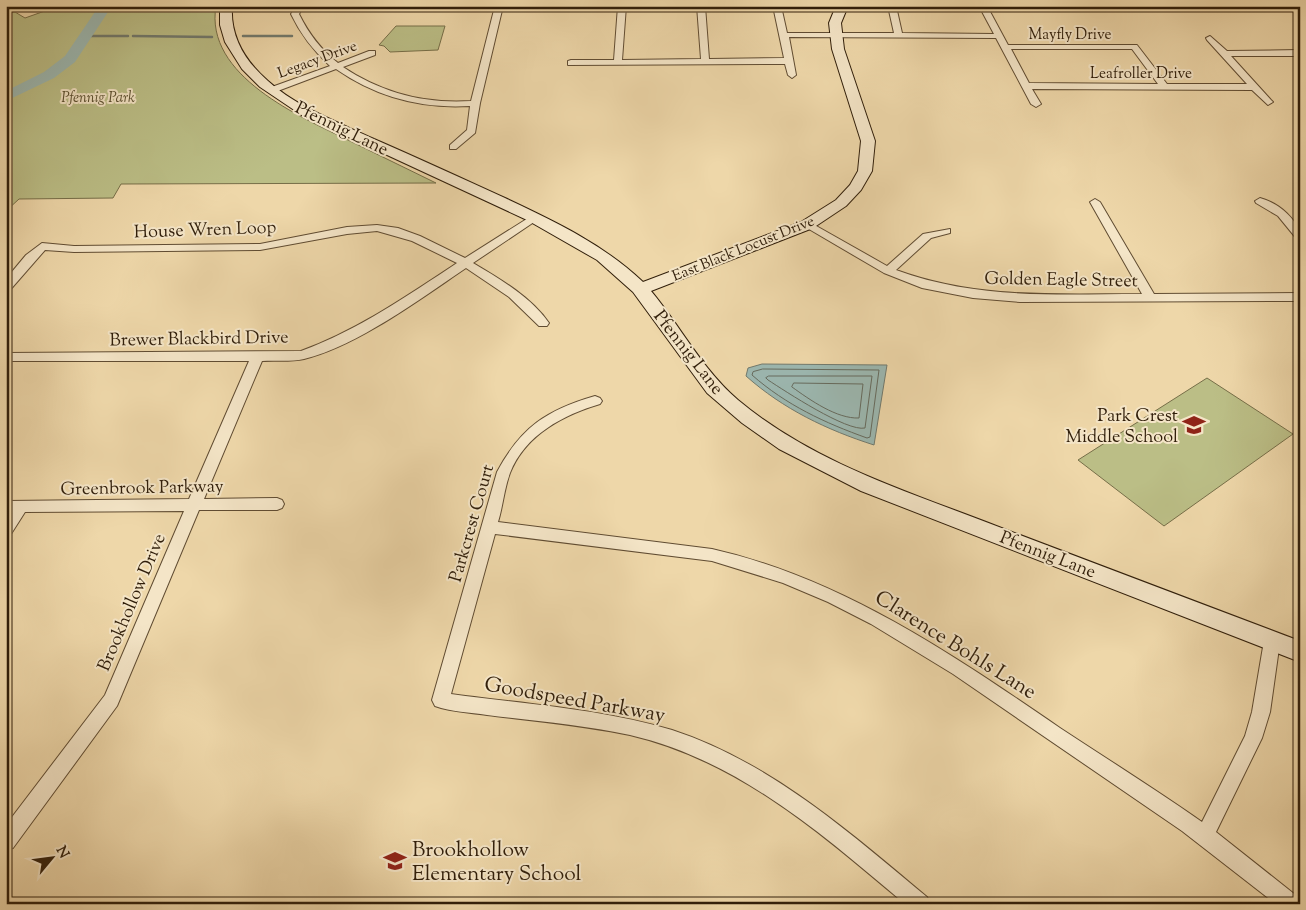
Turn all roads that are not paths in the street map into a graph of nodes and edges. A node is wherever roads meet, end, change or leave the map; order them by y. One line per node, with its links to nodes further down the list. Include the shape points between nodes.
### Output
1 (226, 6): 28 (street, Pfennig Lane, via 226,23 235,50 252,73)
2 (499, 6): 30 (street)
3 (622, 6): 20 (street)
4 (701, 6): 21 (street)
5 (777, 6): 10 (street)
6 (842, 6): 11 (street, East Black Locust Drive, via 835,23)
7 (892, 6): 12 (street)
8 (982, 6): 13 (street)
9 (302, 7): 23 (street, via 295,14 301,29 315,47)
10 (784, 35): 11 (street); 19 (street)
11 (835, 36): 12 (street); 36 (street, East Black Locust Drive, via 868,141 868,156 865,171 856,187 841,203)
12 (900, 36): 13 (street)
13 (999, 36): 15 (street)
14 (1210, 38): 18 (street)
15 (1005, 47): 25 (street); 26 (street, Mayfly Drive, via 1134,48)
16 (372, 53): 23 (street, Legacy Drive)
17 (1300, 53): 18 (street)
18 (1224, 54): 27 (street)
19 (790, 61): 21 (street); 24 (street)
20 (618, 62): 21 (street); 22 (street)
21 (705, 62)
22 (571, 63)
23 (337, 66): 28 (street, Legacy Drive); 30 (street, via 367,84 413,100 435,104)
24 (792, 76)
25 (1027, 86): 26 (street, Leafroller Drive); 31 (street)
26 (1164, 86): 27 (street, Leafroller Drive)
27 (1254, 87): 29 (street)
28 (272, 90): 35 (street, Pfennig Lane, via 322,120)
29 (1268, 102)
30 (475, 104): 32 (street, via 472,131)
31 (1036, 104)
32 (452, 146)
33 (1260, 201): 38 (street, via 1282,214)
34 (1094, 202): 43 (street)
35 (533, 218): 39 (street, Brewer Blackbird Drive); 42 (street, Pfennig Lane, via 596,252)
36 (807, 224): 40 (street, Golden Eagle Street); 42 (street, East Black Locust Drive)
37 (946, 231): 40 (street, via 927,236)
38 (1300, 236)
39 (465, 263): 41 (street, House Wren Loop, via 393,230 365,228 280,246 74,249 42,246); 45 (street, House Wren Loop, via 529,306); 47 (street, Brewer Blackbird Drive, via 384,317 327,346 302,355)
40 (888, 270): 43 (street, Golden Eagle Street, via 948,290 998,297)
41 (6, 287)
42 (640, 289): 54 (street, Pfennig Lane, via 714,387 748,418 800,452 868,485)
43 (1150, 297): 44 (street, Golden Eagle Street)
44 (1300, 297)
45 (544, 323)
46 (6, 357): 47 (street, Brewer Blackbird Drive)
47 (256, 357): 50 (street, Brookhollow Drive)
48 (594, 401): 52 (street, Parkcrest Court, via 558,412 530,435 506,467 496,493)
49 (278, 504): 50 (street, Greenbrook Parkway)
50 (195, 505): 51 (street, Greenbrook Parkway); 58 (street, Brookhollow Drive, via 111,700)
51 (13, 507): 53 (street)
52 (489, 527): 56 (street, Parkcrest Court); 57 (street, Clarence Bohls Lane, via 701,552 785,576 820,591 878,619 936,653)
53 (6, 530)
54 (1272, 641): 55 (street, Pfennig Lane); 57 (street, via 1261,712 1253,738)
55 (1300, 652)
56 (441, 700): 59 (street, Goodspeed Parkway, via 629,727 658,733 712,754 768,783 794,801)
57 (1205, 835): 60 (street, Clarence Bohls Lane)
58 (6, 841)
59 (920, 904)
60 (1291, 904)

